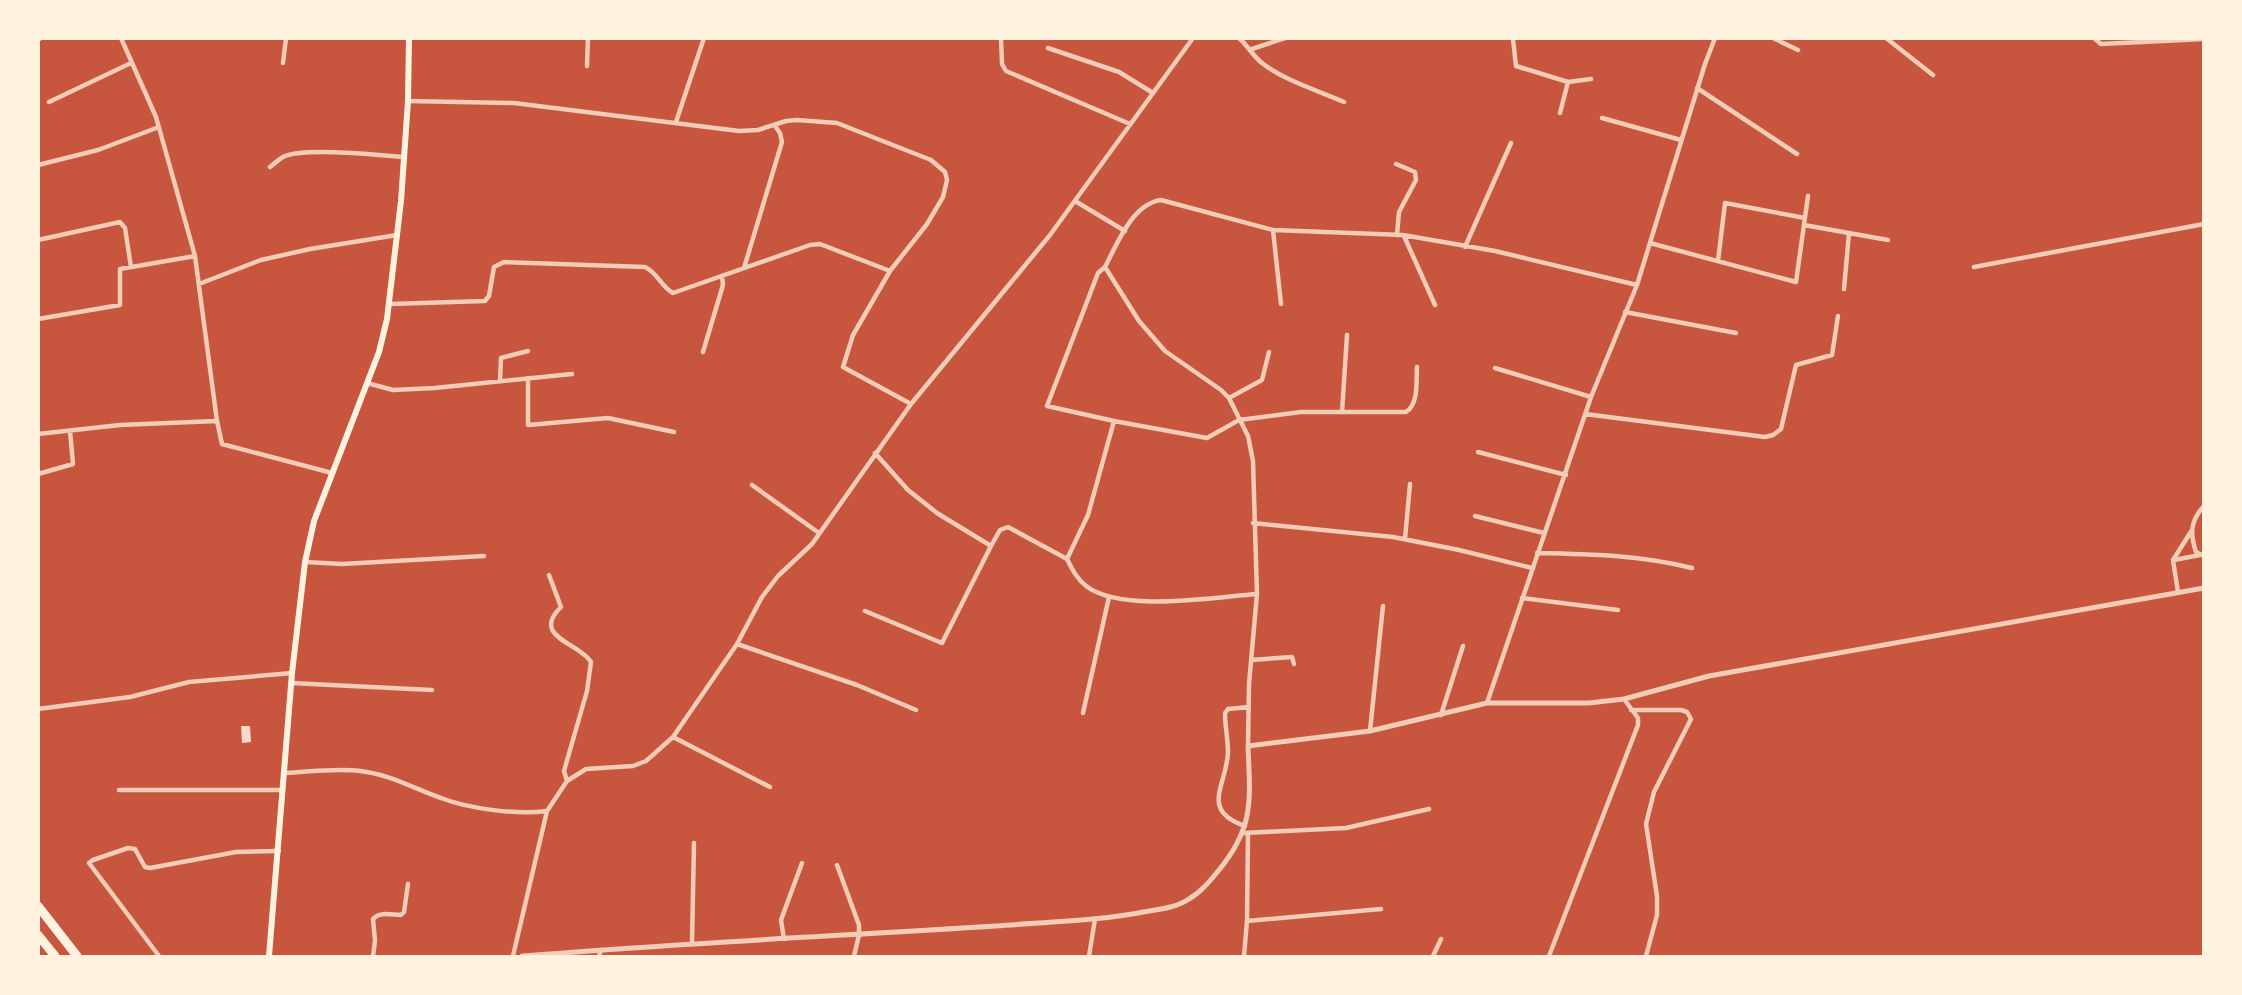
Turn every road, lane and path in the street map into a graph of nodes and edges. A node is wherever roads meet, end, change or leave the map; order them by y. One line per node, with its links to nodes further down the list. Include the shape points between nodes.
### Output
1 (121, 38): 19 (street)
2 (286, 38): 20 (street)
3 (409, 38): 27 (main road)
4 (588, 38): 21 (street)
5 (704, 38): 32 (street)
6 (1001, 38): 33 (street, via 1006,71)
7 (1193, 38): 26 (street)
8 (1239, 38): 17 (street)
9 (1285, 38): 17 (street)
10 (1715, 38): 25 (street)
11 (1773, 38): 18 (street)
12 (1886, 38): 22 (street)
13 (2094, 38): 14 (street, via 2101,44)
14 (2203, 38)
15 (1513, 39): 24 (street, via 1516,66)
16 (1048, 48): 26 (street, via 1119,72)
17 (1251, 49): 29 (street, via 1262,63)
18 (1798, 50)
19 (131, 63): 28 (street); 35 (street)
20 (283, 63)
21 (587, 66)
22 (1933, 75)
23 (1591, 79): 24 (street)
24 (1568, 82): 30 (street)
25 (1698, 88): 36 (street); 38 (street)
26 (1153, 93): 33 (street)
27 (408, 101): 32 (street, via 514,103); 39 (main road)
28 (49, 102)
29 (1344, 102)
30 (1560, 113)
31 (1602, 118): 36 (street)
32 (676, 122): 34 (street, via 739,131)
33 (1130, 124): 44 (street)
34 (775, 126): 63 (street, via 782,142); 64 (street, via 797,120 836,123 931,160 945,172 943,197)
35 (159, 127): 41 (street, via 98,150); 58 (street)
36 (1681, 140): 56 (street)
37 (1511, 143): 57 (street)
38 (1797, 154)
39 (405, 157): 42 (street, via 307,154 285,156); 51 (main road)
40 (1396, 164): 52 (street, via 1415,172 1416,180 1399,212)
41 (38, 165)
42 (270, 167)
43 (1808, 196): 45 (street)
44 (1075, 201): 49 (street); 88 (street)
45 (1805, 218): 47 (street); 59 (street, via 1726,203)
46 (2203, 224): 62 (street)
47 (1804, 225): 50 (street); 59 (street, via 1796,282)
48 (1273, 230): 49 (street, via 1161,200 1150,201); 52 (street); 70 (street)
49 (1125, 231): 61 (street)
50 (1849, 233): 55 (street); 68 (street)
51 (397, 235): 66 (street, via 261,260); 69 (main road)
52 (1397, 235): 53 (street)
53 (1403, 235): 57 (street); 71 (street)
54 (38, 240): 60 (street, via 120,222)
55 (1888, 240)
56 (1650, 243): 59 (street); 67 (street)
57 (1465, 247): 67 (street)
58 (195, 256): 60 (street); 66 (street)
59 (1717, 261)
60 (131, 267): 74 (street, via 120,269 120,305)
61 (1105, 267): 87 (street, via 1139,321 1165,351); 93 (street, via 1098,273 1047,406)
62 (1974, 267)
63 (743, 268): 64 (street, via 820,244); 65 (street)
64 (890, 271): 88 (street, via 853,335 843,367)
65 (722, 276): 69 (street, via 673,293 645,267 503,262 494,267 485,301); 78 (street)
66 (199, 284): 92 (street)
67 (1637, 285): 72 (street)
68 (1844, 289)
69 (390, 304): 85 (main road)
70 (1281, 304)
71 (1435, 305)
72 (1625, 313): 75 (street); 86 (street)
73 (1838, 316): 90 (street, via 1832,355 1796,365 1781,429 1773,435)
74 (38, 318)
75 (1736, 333)
76 (1346, 335): 89 (street)
77 (528, 351): 84 (street, via 501,358)
78 (703, 352)
79 (1269, 352): 87 (street, via 1262,380)
80 (1417, 367): 89 (street, via 1412,409)
81 (1494, 368): 86 (street)
82 (572, 374): 83 (street)
83 (528, 378): 84 (street); 95 (street, via 528,425 608,418)
84 (500, 381): 85 (street, via 393,390)
85 (367, 383): 99 (main road)
86 (1591, 397): 90 (street)
87 (1229, 398): 91 (street)
88 (911, 404): 98 (street)
89 (1342, 412): 91 (street)
90 (1585, 414): 101 (street)
91 (1239, 420): 93 (street, via 1207,438); 106 (street, via 1251,446)
92 (217, 421): 94 (street); 99 (street, via 222,444)
93 (1114, 421): 115 (street, via 1087,515)
94 (71, 431): 96 (street); 100 (street, via 73,464)
95 (674, 432)
96 (38, 434)
97 (1478, 452): 101 (street)
98 (875, 453): 108 (street); 111 (street, via 908,490)
99 (332, 473): 117 (main road)
100 (38, 474)
101 (1566, 475): 109 (street)
102 (1410, 484): 110 (street)
103 (752, 485): 108 (street)
104 (2203, 506): 107 (street)
105 (1475, 516): 109 (street)
106 (1253, 523): 110 (street); 123 (street)
107 (2192, 530): 114 (street, via 2196,552); 116 (street)
108 (819, 533): 129 (street, via 778,576)
109 (1544, 533): 112 (street)
110 (1405, 540): 118 (street)
111 (991, 546): 115 (street, via 1000,530 1009,527); 128 (street, via 942,643)
112 (1536, 553): 118 (street); 119 (street, via 1656,559)
113 (484, 556): 117 (street)
114 (2202, 556): 116 (street)
115 (1067, 559): 124 (street, via 1085,586)
116 (2173, 560): 122 (street)
117 (305, 562): 133 (main road)
118 (1532, 568): 125 (street)
119 (1692, 568)
120 (548, 575): 148 (street, via 561,607 550,624 591,662 564,771)
121 (2203, 588): 122 (street)
122 (2178, 592): 136 (street, via 1709,676)
123 (1257, 594): 124 (street, via 1182,601); 131 (street)
124 (1109, 597): 142 (street)
125 (1522, 598): 127 (street); 137 (street)
126 (1383, 607): 144 (street)
127 (1618, 610)
128 (865, 611)
129 (737, 644): 140 (street); 145 (street)
130 (1463, 646): 143 (street)
131 (1251, 660): 132 (street, via 1292,657); 138 (street)
132 (1294, 664)
133 (292, 673): 134 (main road); 139 (street, via 189,682 130,697)
134 (291, 683): 135 (street); 147 (main road)
135 (432, 690)
136 (1624, 699): 137 (street); 141 (street)
137 (1486, 703): 143 (street)
138 (1249, 707): 146 (street); 154 (street, via 1225,713 1228,752 1218,794 1222,811)
139 (38, 709)
140 (916, 710)
141 (1631, 710): 181 (street, via 1638,724); 182 (street, via 1681,710 1691,719 1654,792 1646,824 1657,896)
142 (1083, 713)
143 (1441, 716): 144 (street)
144 (1370, 731): 146 (street)
145 (673, 737): 148 (street, via 646,761 586,769); 149 (street)
146 (1248, 746): 154 (street)
147 (285, 773): 151 (main road); 153 (street, via 361,771 470,806)
148 (567, 781): 153 (street)
149 (770, 788)
150 (119, 790): 151 (street)
151 (284, 790): 156 (main road)
152 (1429, 809): 154 (street, via 1346,828)
153 (547, 811): 175 (street)
154 (1246, 830): 162 (street, via 1204,888 1188,900); 163 (street)
155 (694, 843): 168 (street)
156 (279, 851): 172 (street, via 236,852 150,868 135,849 128,848 89,863); 173 (main road)
157 (802, 863): 167 (street, via 781,920)
158 (837, 865): 165 (street)
159 (408, 884): 174 (street, via 401,915 373,919)
160 (38, 906): 171 (highway)
161 (1381, 909): 163 (street)
162 (1095, 919): 165 (street); 178 (street)
163 (1247, 921): 179 (street)
164 (38, 935): 170 (highway)
165 (859, 935): 167 (street); 177 (street)
166 (1441, 939): 180 (street)
167 (784, 940): 168 (street)
168 (692, 943): 169 (street)
169 (600, 953): 176 (street)
170 (55, 957)
171 (77, 957)
172 (159, 957)
173 (269, 957)
174 (373, 957)
175 (513, 957)
176 (522, 957)
177 (854, 957)
178 (1089, 957)
179 (1244, 957)
180 (1433, 957)
181 (1549, 957)
182 (1646, 957)

